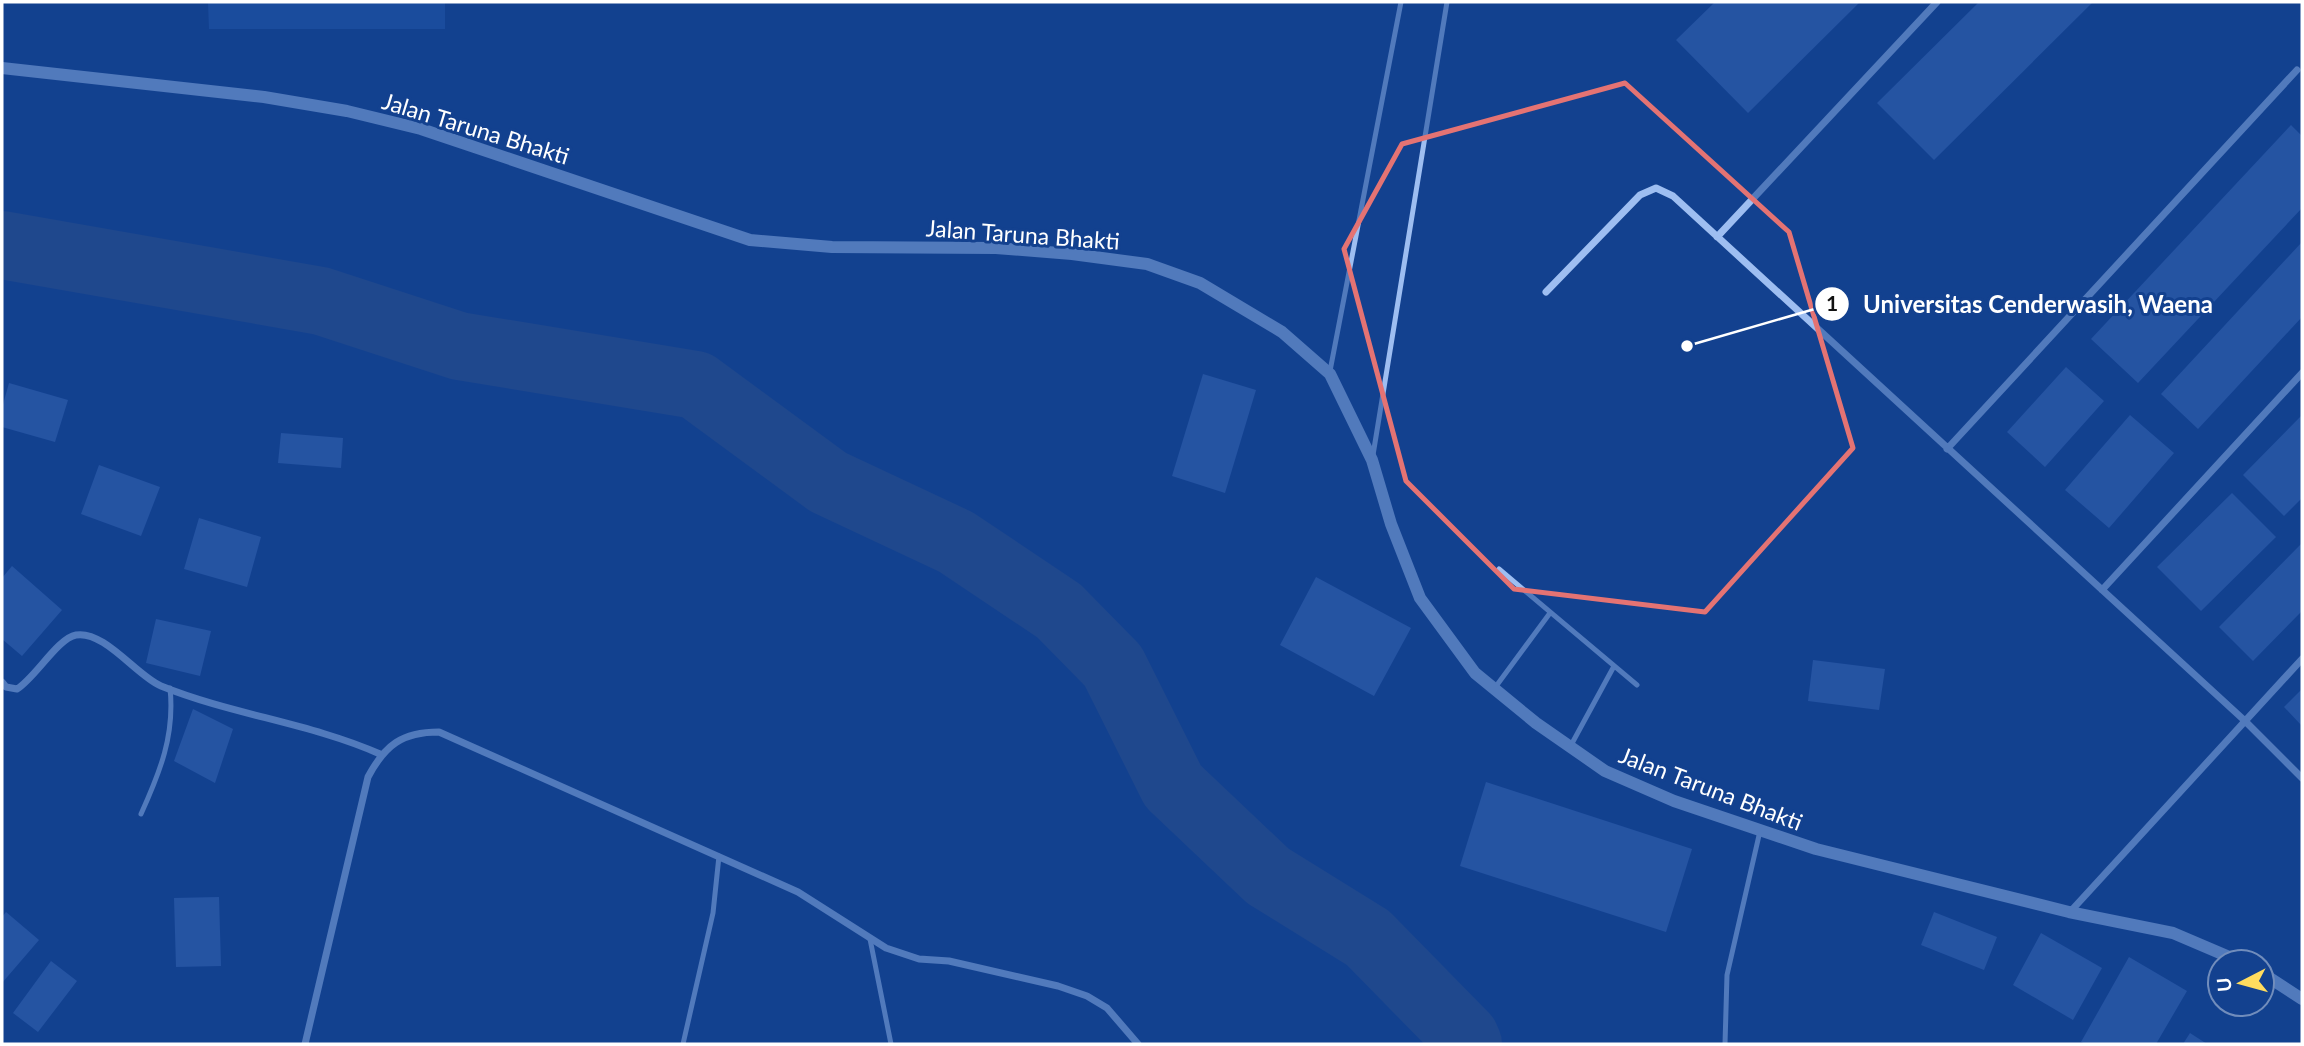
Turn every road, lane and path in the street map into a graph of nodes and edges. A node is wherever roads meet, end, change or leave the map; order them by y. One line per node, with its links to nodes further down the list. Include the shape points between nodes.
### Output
1 (1401, 2): 9 (lane)
2 (1447, 2): 11 (lane)
3 (1937, 2): 6 (street)
4 (2, 68): 9 (street, Jalan Taruna Bhakti, via 264,97 347,111 421,129 750,240 832,247 996,248 1146,264 1200,283 1240,305 1282,332)
5 (2297, 70): 10 (street)
6 (1717, 237): 7 (street, via 1674,196 1656,188 1640,195); 10 (street)
7 (1546, 292)
8 (2302, 373): 13 (street)
9 (1330, 374): 11 (street, Jalan Taruna Bhakti)
10 (1947, 449): 13 (street)
11 (1372, 460): 20 (street, Jalan Taruna Bhakti, via 1420,598 1475,673)
12 (1499, 569): 14 (lane)
13 (2102, 590): 21 (street)
14 (1550, 613): 16 (lane); 20 (lane)
15 (2302, 659): 21 (street)
16 (1613, 668): 18 (lane); 22 (lane)
17 (2, 682): 19 (street, via 13,690 29,682 75,635 98,640 159,685)
18 (1637, 685)
19 (170, 688): 23 (street, via 340,736); 25 (lane, via 169,741)
20 (1494, 689): 22 (street, Jalan Taruna Bhakti)
21 (2244, 720): 24 (street); 28 (street)
22 (1570, 747): 26 (street, Jalan Taruna Bhakti, via 1605,771)
23 (380, 754): 27 (street, via 397,738 439,732); 33 (street, via 368,777)
24 (2302, 778)
25 (141, 814)
26 (1760, 830): 28 (street, Jalan Taruna Bhakti, via 1816,849); 37 (lane, via 1727,975)
27 (719, 856): 29 (street, via 798,892); 34 (lane, via 713,913)
28 (2069, 912): 30 (street, Jalan Taruna Bhakti, via 2173,933)
29 (870, 939): 35 (lane); 36 (street, via 919,959 949,961 1087,996 1107,1008)
30 (2208, 948)
31 (2276, 982): 32 (street)
32 (2302, 999)
33 (305, 1044)
34 (683, 1044)
35 (891, 1044)
36 (1138, 1044)
37 (1725, 1044)

